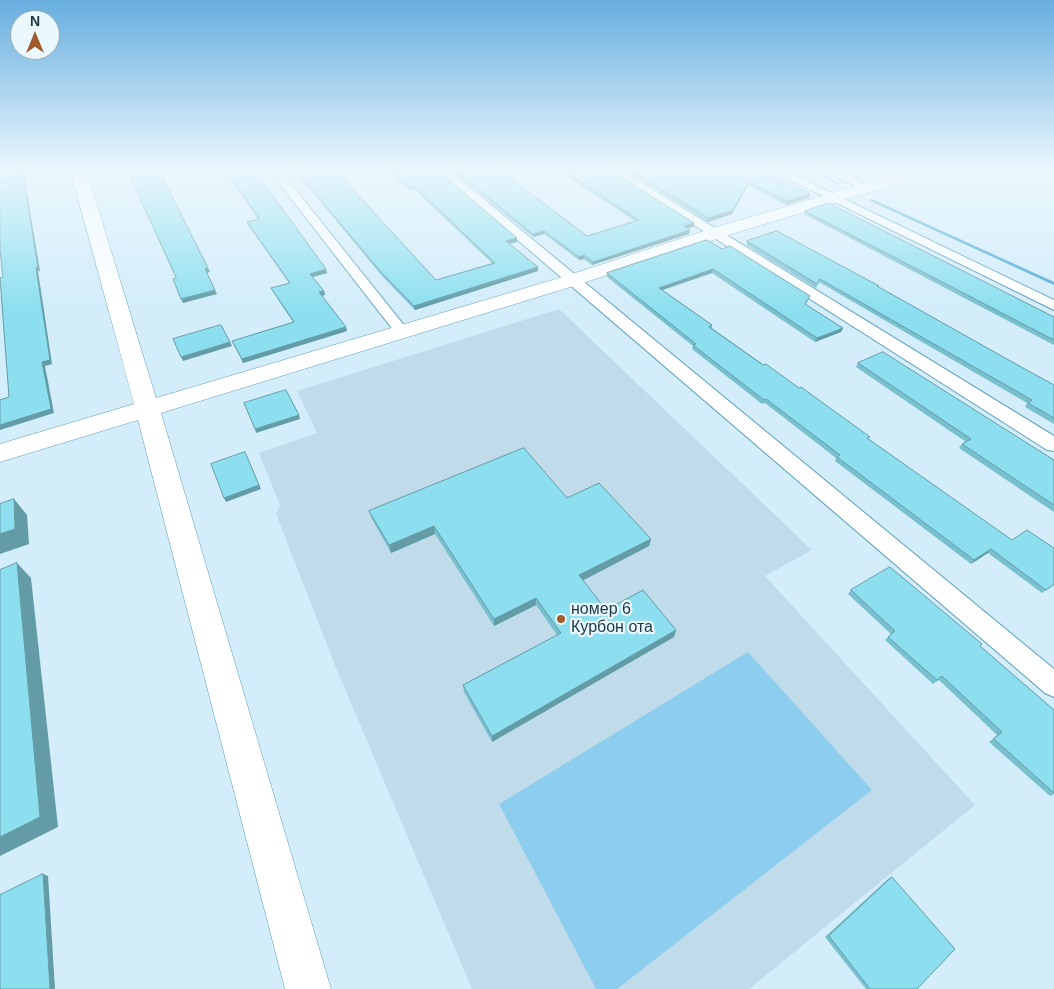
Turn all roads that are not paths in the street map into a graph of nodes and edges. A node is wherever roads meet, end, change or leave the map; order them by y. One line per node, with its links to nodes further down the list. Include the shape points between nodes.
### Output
1 (91, 215): 11 (street)
2 (310, 215): 10 (street)
3 (495, 215): 8 (street)
4 (687, 215): 7 (street)
5 (775, 215): 7 (street)
6 (867, 215): 9 (street)
7 (716, 233): 8 (street); 12 (street)
8 (573, 280): 10 (street); 14 (street)
9 (1054, 306)
10 (402, 332): 11 (street)
11 (146, 408): 13 (street); 15 (street)
12 (1054, 445)
13 (0, 453)
14 (1054, 686)
15 (308, 989)

